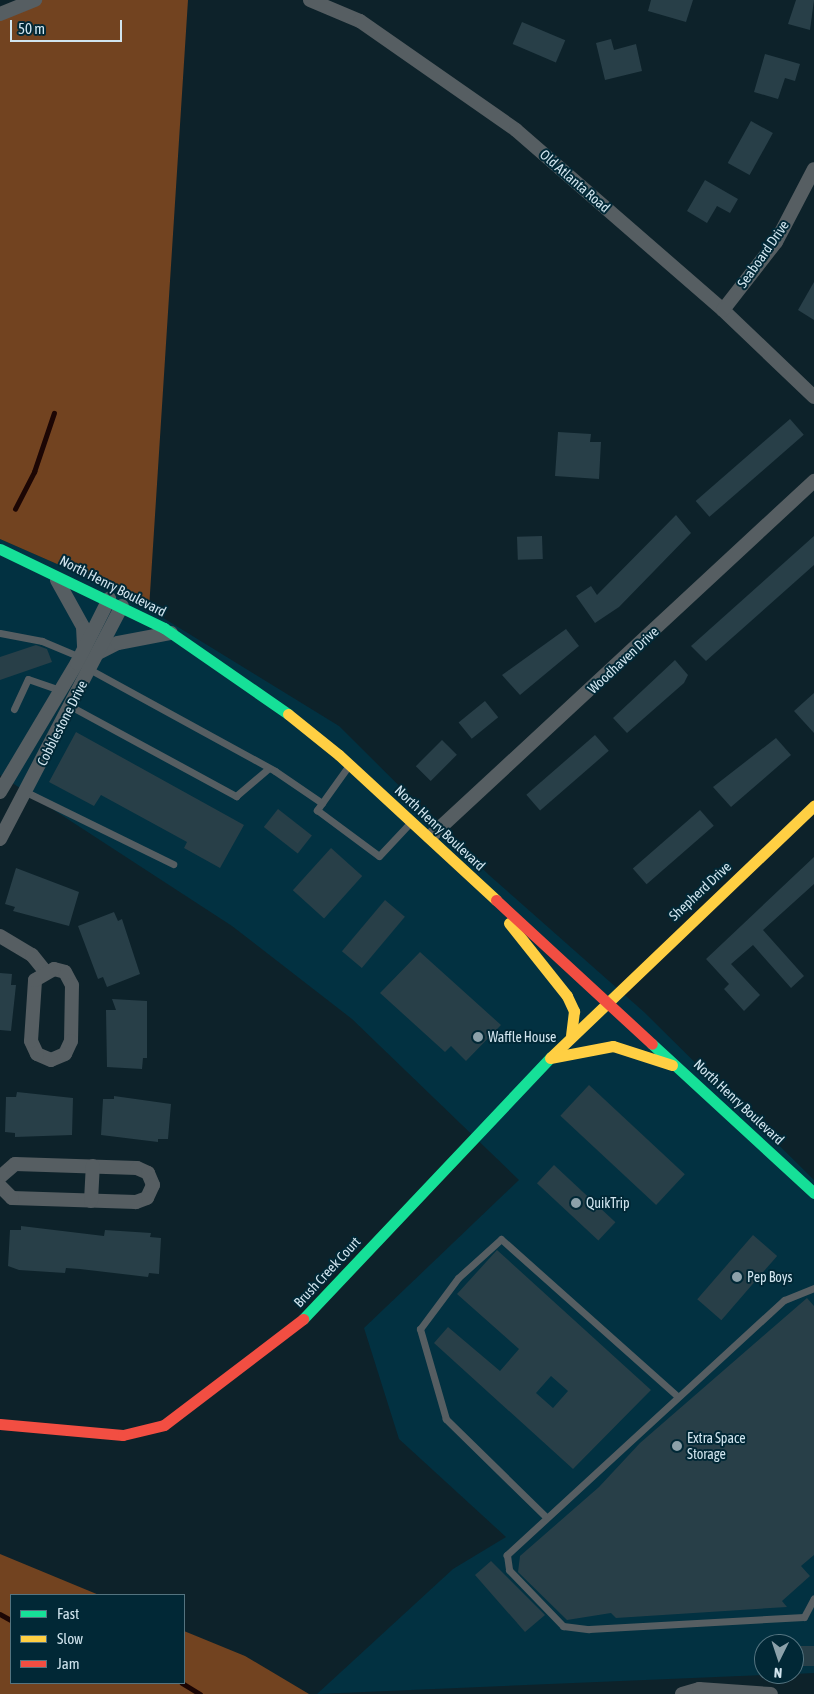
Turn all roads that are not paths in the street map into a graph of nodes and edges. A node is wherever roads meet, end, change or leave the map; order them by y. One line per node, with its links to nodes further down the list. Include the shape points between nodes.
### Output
1 (35, 0): 3 (street)
2 (310, 0): 5 (street, Old Atlanta Road, via 360,21 516,130)
3 (0, 14)
4 (814, 169): 5 (street, Seaboard Drive, via 776,242)
5 (723, 310): 6 (street, Old Atlanta Road)
6 (814, 396)
7 (814, 481): 25 (street, Woodhaven Drive)
8 (0, 549): 9 (main road, North Henry Boulevard)
9 (51, 572): 10 (main road, North Henry Boulevard); 14 (street, via 78,613)
10 (110, 599): 11 (main road, North Henry Boulevard); 14 (street, Cobblestone Drive)
11 (122, 606): 13 (main road, North Henry Boulevard); 14 (street, Cobblestone Drive)
12 (0, 633): 14 (lane, via 42,641)
13 (172, 633): 14 (street, via 118,643); 18 (main road, North Henry Boulevard, via 259,692)
14 (86, 658): 15 (street, Cobblestone Drive); 16 (street, Cobblestone Drive); 19 (lane)
15 (60, 690): 17 (lane, via 28,679); 20 (street, Cobblestone Drive)
16 (72, 707): 19 (lane, via 236,796); 21 (street, Cobblestone Drive)
17 (14, 709)
18 (350, 764): 22 (lane); 24 (main road, North Henry Boulevard)
19 (269, 768): 22 (lane)
20 (0, 792)
21 (26, 792): 26 (street, Cobblestone Drive); 27 (lane)
22 (322, 803): 24 (lane, via 317,810 379,856)
23 (814, 806): 31 (main road, Shepherd Drive)
24 (412, 821): 25 (main road, North Henry Boulevard)
25 (430, 837): 28 (main road, North Henry Boulevard)
26 (0, 839)
27 (173, 864)
28 (470, 877): 31 (main road, North Henry Boulevard); 32 (main road, via 566,996 574,1011)
29 (0, 936): 30 (street, via 32,955)
30 (45, 971): 30 (street, via 34,986 32,1042 37,1054 51,1060 62,1057 70,1047 72,987 63,971)
31 (606, 999): 32 (main road, Brush Creek Court); 34 (main road, North Henry Boulevard)
32 (571, 1035): 33 (main road, Brush Creek Court)
33 (550, 1058): 34 (main road, via 569,1051 613,1046); 42 (main road, Brush Creek Court, via 291,1332 164,1425 123,1435)
34 (680, 1068): 38 (main road, North Henry Boulevard)
35 (93, 1166): 36 (street, via 15,1164); 39 (street); 39 (street, via 141,1169 153,1185 149,1196 139,1202)
36 (0, 1176)
37 (0, 1186): 39 (street, via 12,1198)
38 (814, 1193)
39 (91, 1201)
40 (814, 1288): 41 (lane, via 784,1300)
41 (677, 1396): 43 (lane); 43 (lane, via 500,1239 458,1278 420,1329 446,1419)
42 (0, 1424)
43 (545, 1516): 44 (lane, via 507,1555 508,1570 563,1626 589,1630 804,1618)
44 (814, 1598)
45 (682, 1694): 46 (street, via 699,1689)
46 (770, 1694)

